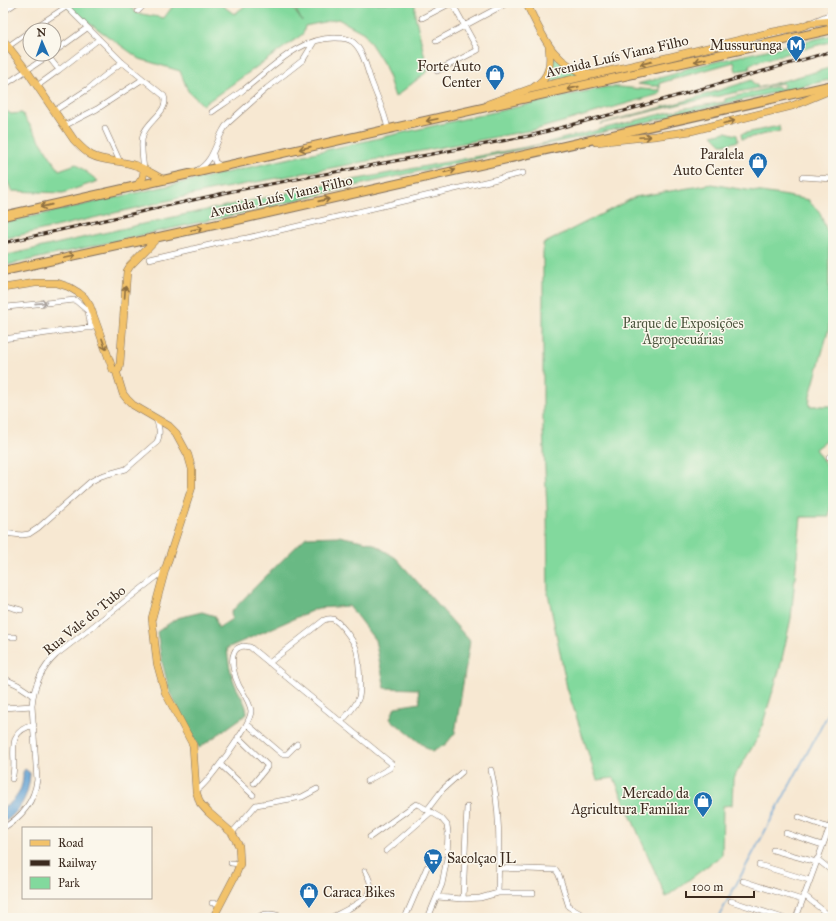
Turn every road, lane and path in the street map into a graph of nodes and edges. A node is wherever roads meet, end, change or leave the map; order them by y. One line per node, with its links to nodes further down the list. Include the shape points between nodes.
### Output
1 (16, 3): 8 (street)
2 (146, 3): 7 (street)
3 (452, 3): 10 (street); 14 (street)
4 (507, 3): 14 (street)
5 (526, 3): 21 (main road)
6 (64, 5): 12 (street); 15 (street)
7 (138, 10)
8 (3, 12)
9 (833, 13): 13 (street)
10 (422, 18)
11 (833, 21): 13 (main road, Avenida Luís Viana Filho)
12 (42, 22)
13 (811, 23): 30 (main road, Avenida Luís Viana Filho, one-way to 30)
14 (465, 25): 19 (street); 29 (street, via 478,50)
15 (87, 28): 18 (street); 23 (street)
16 (833, 29): 39 (highway, Avenida Luís Viana Filho, one-way to 39)
17 (22, 35): 22 (street)
18 (99, 39): 26 (street); 27 (street)
19 (436, 41)
20 (314, 42): 38 (street, via 301,46 282,59); 42 (street, via 343,38 354,43 362,54 385,114); 44 (street, via 303,60 228,123)
21 (548, 45): 30 (main road, via 568,66); 35 (main road, via 548,73 544,80)
22 (4, 46): 28 (main road)
23 (62, 46)
24 (40, 62): 28 (street)
25 (54, 62): 27 (street)
26 (122, 62): 31 (street); 37 (street, via 88,89)
27 (59, 70): 34 (street)
28 (27, 71): 33 (street); 34 (main road)
29 (437, 71)
30 (592, 75): 35 (main road, Avenida Luís Viana Filho)
31 (142, 79): 40 (street, via 103,106); 47 (street, via 164,96 166,104 143,135)
32 (833, 85): 43 (highway, Avenida Luís Viana Filho)
33 (3, 86)
34 (37, 86): 37 (main road)
35 (530, 89): 39 (main road, Avenida Luís Viana Filho)
36 (833, 89): 43 (main road, Avenida Luís Viana Filho, one-way to 36, via 691,131 792,106)
37 (54, 111): 40 (main road)
38 (212, 112)
39 (456, 114): 42 (highway, Avenida Luís Viana Filho, one-way to 42)
40 (64, 126): 45 (main road, via 74,140 91,155)
41 (105, 128): 45 (street)
42 (388, 129): 46 (highway, Avenida Luís Viana Filho, one-way to 46)
43 (564, 145): 55 (highway, Avenida Luís Viana Filho, one-way to 43)
44 (213, 154): 46 (street, via 215,162); 49 (street, via 202,167)
45 (120, 162): 47 (main road)
46 (222, 167): 49 (highway, Avenida Luís Viana Filho)
47 (144, 170): 52 (main road); 53 (main road)
48 (523, 173): 56 (street, via 248,238 150,258)
49 (184, 176): 52 (highway, Avenida Luís Viana Filho)
50 (802, 177): 51 (street)
51 (833, 179)
52 (165, 180): 53 (highway, Avenida Luís Viana Filho)
53 (137, 186): 54 (highway, Avenida Luís Viana Filho, one-way to 54)
54 (3, 216)
55 (158, 237): 56 (main road); 57 (highway, Avenida Luís Viana Filho, one-way to 55)
56 (141, 255): 62 (main road, one-way to 56, via 120,363 127,271)
57 (3, 272)
58 (3, 288): 60 (main road, via 35,283 63,284 84,297 90,306)
59 (3, 309): 60 (street, one-way to 60, via 75,300 88,311)
60 (94, 327): 61 (street); 62 (main road, one-way to 62, via 113,370)
61 (3, 339)
62 (116, 371): 63 (main road, via 127,399)
63 (156, 417): 64 (street, via 160,437 126,469 90,482 29,534); 65 (main road, via 176,433 188,455 192,469 192,486)
64 (3, 533)
65 (165, 570): 72 (street, Rua Vale do Tubo, via 51,659); 87 (main road, via 152,618 156,656 165,692 193,745)
66 (3, 605): 67 (street)
67 (21, 610)
68 (3, 637): 69 (street)
69 (15, 637)
70 (269, 663): 75 (street); 75 (street, via 324,620 334,619 356,646 358,665 359,696); 76 (street, via 247,646 233,654 237,680 251,709)
71 (3, 678): 72 (street)
72 (33, 695): 73 (street, Rua Vale do Tubo)
73 (32, 706): 74 (street); 77 (street, Rua Vale do Tubo)
74 (3, 708)
75 (341, 722): 84 (street, via 392,764 390,768)
76 (247, 724): 78 (street); 79 (street, via 282,754 287,754)
77 (34, 725): 83 (street, via 19,732 13,742); 93 (street, Rua Vale do Tubo, via 36,787 23,813)
78 (238, 737): 80 (street); 85 (street, via 267,765)
79 (297, 744)
80 (220, 764): 87 (street); 88 (street)
81 (491, 770): 106 (street, via 499,834)
82 (462, 772): 90 (street, via 443,789)
83 (12, 779)
84 (367, 781)
85 (254, 783)
86 (317, 788): 95 (street, via 302,797 256,805)
87 (196, 791): 95 (main road, via 200,803)
88 (253, 795)
89 (467, 807): 115 (street)
90 (429, 811): 97 (street, via 415,805); 100 (street); 113 (street, via 441,818 447,825 448,832 447,858)
91 (799, 817): 94 (street)
92 (833, 818): 94 (street)
93 (3, 828)
94 (831, 830): 98 (street)
95 (232, 833): 103 (main road, via 240,846)
96 (786, 833): 98 (street)
97 (370, 837)
98 (822, 845): 101 (street)
99 (773, 850): 101 (street)
100 (386, 851)
101 (817, 861): 108 (street); 109 (street)
102 (231, 864): 103 (street)
103 (240, 864): 118 (main road)
104 (759, 865): 109 (street)
105 (427, 867): 123 (street)
106 (498, 868): 111 (street); 125 (street, via 556,870 569,907)
107 (365, 871): 122 (street, via 370,883 370,893 361,901)
108 (833, 872)
109 (809, 880): 114 (street)
110 (743, 881): 114 (street)
111 (498, 893): 112 (street); 115 (street)
112 (533, 893)
113 (437, 896): 115 (street); 124 (street)
114 (803, 897): 127 (street); 128 (street)
115 (463, 899)
116 (731, 901): 126 (street)
117 (212, 903): 118 (street)
118 (221, 903): 119 (main road)
119 (213, 918)
120 (258, 918): 121 (street, via 270,914)
121 (287, 918)
122 (330, 918)
123 (405, 918)
124 (428, 918)
125 (588, 918)
126 (783, 918)
127 (796, 918)
128 (832, 918)

